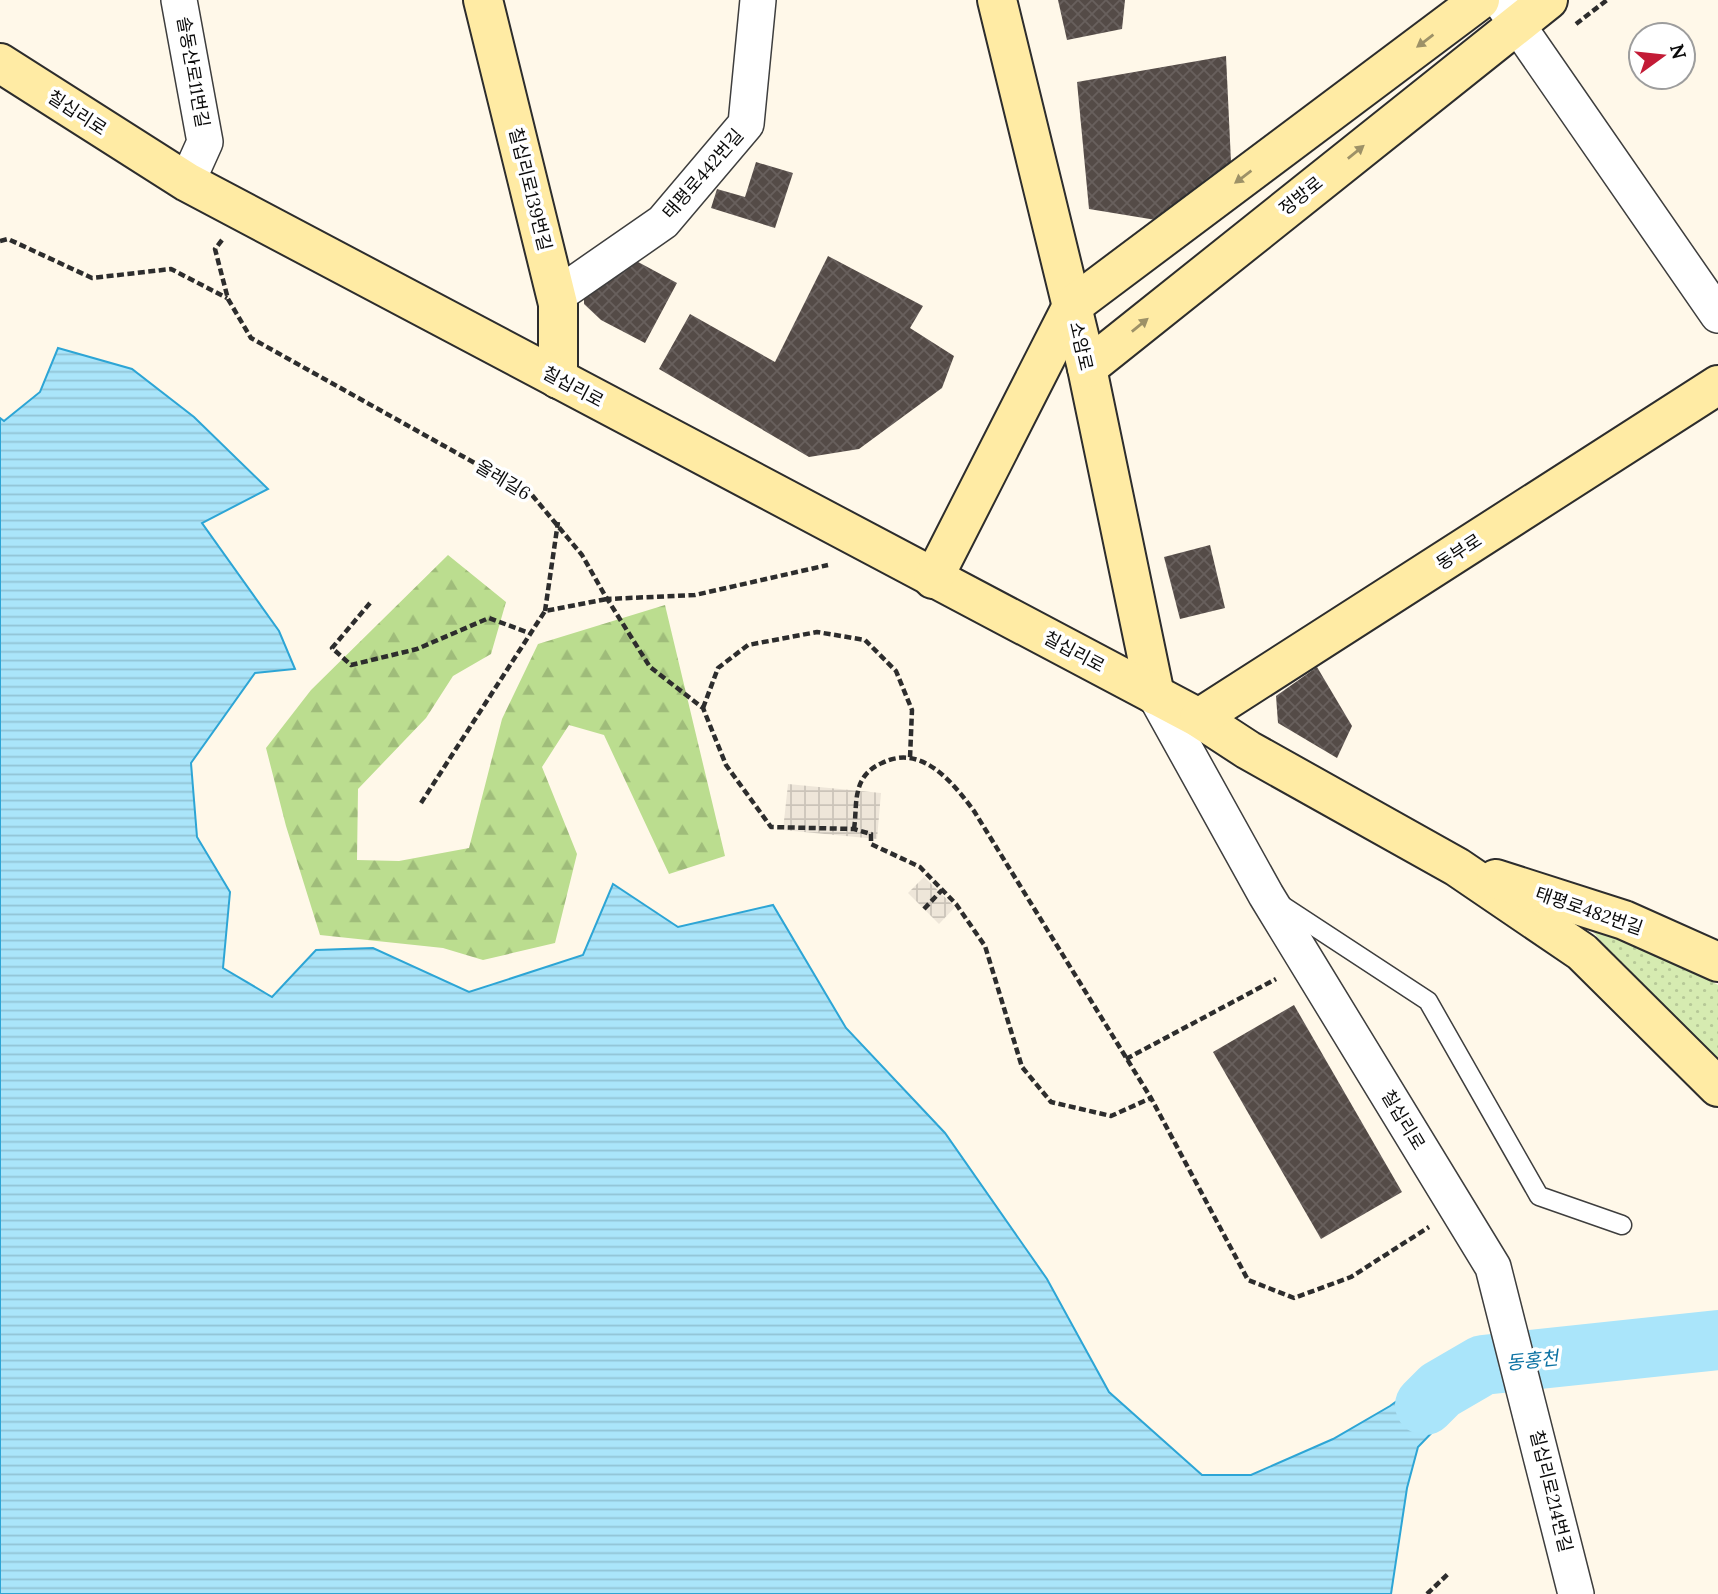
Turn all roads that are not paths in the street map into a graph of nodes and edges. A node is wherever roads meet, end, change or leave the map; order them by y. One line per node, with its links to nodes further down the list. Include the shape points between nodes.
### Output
1 (179, 0): 9 (street, 솔동산로11번길, via 205,142)
2 (483, 0): 10 (street, 칠십리로139번길)
3 (758, 0): 10 (street, 태평로442번길, via 746,124 663,222 568,288)
4 (997, 0): 11 (street, 소암로)
5 (1480, 0): 11 (street, one-way to 11)
6 (1548, 0): 7 (street, 정방로)
7 (1508, 12): 12 (street); 13 (street, 정방로, one-way to 7)
8 (0, 63): 9 (street, 칠십리로)
9 (187, 182): 14 (street, 칠십리로)
10 (555, 290): 14 (street, 칠십리로139번길)
11 (1072, 306): 13 (street, 소암로); 16 (street)
12 (1718, 315)
13 (1087, 368): 17 (street, 소암로)
14 (558, 379): 16 (street, 칠십리로)
15 (1718, 386): 18 (street, 동부로)
16 (933, 579): 17 (street, 칠십리로)
17 (1155, 695): 18 (street, 칠십리로); 20 (street, 칠십리로)
18 (1199, 718): 19 (street, 칠십리로)
19 (1457, 867): 21 (street, 태평로482번길, via 1624,920); 22 (street, 칠십리로, via 1582,952)
20 (1266, 895): 23 (lane, via 1428,1001 1539,1196); 24 (street, 칠십리로, via 1493,1267)
21 (1718, 962)
22 (1718, 1087)
23 (1622, 1225)
24 (1526, 1388): 25 (street, 칠십리로214번길)
25 (1576, 1594)

